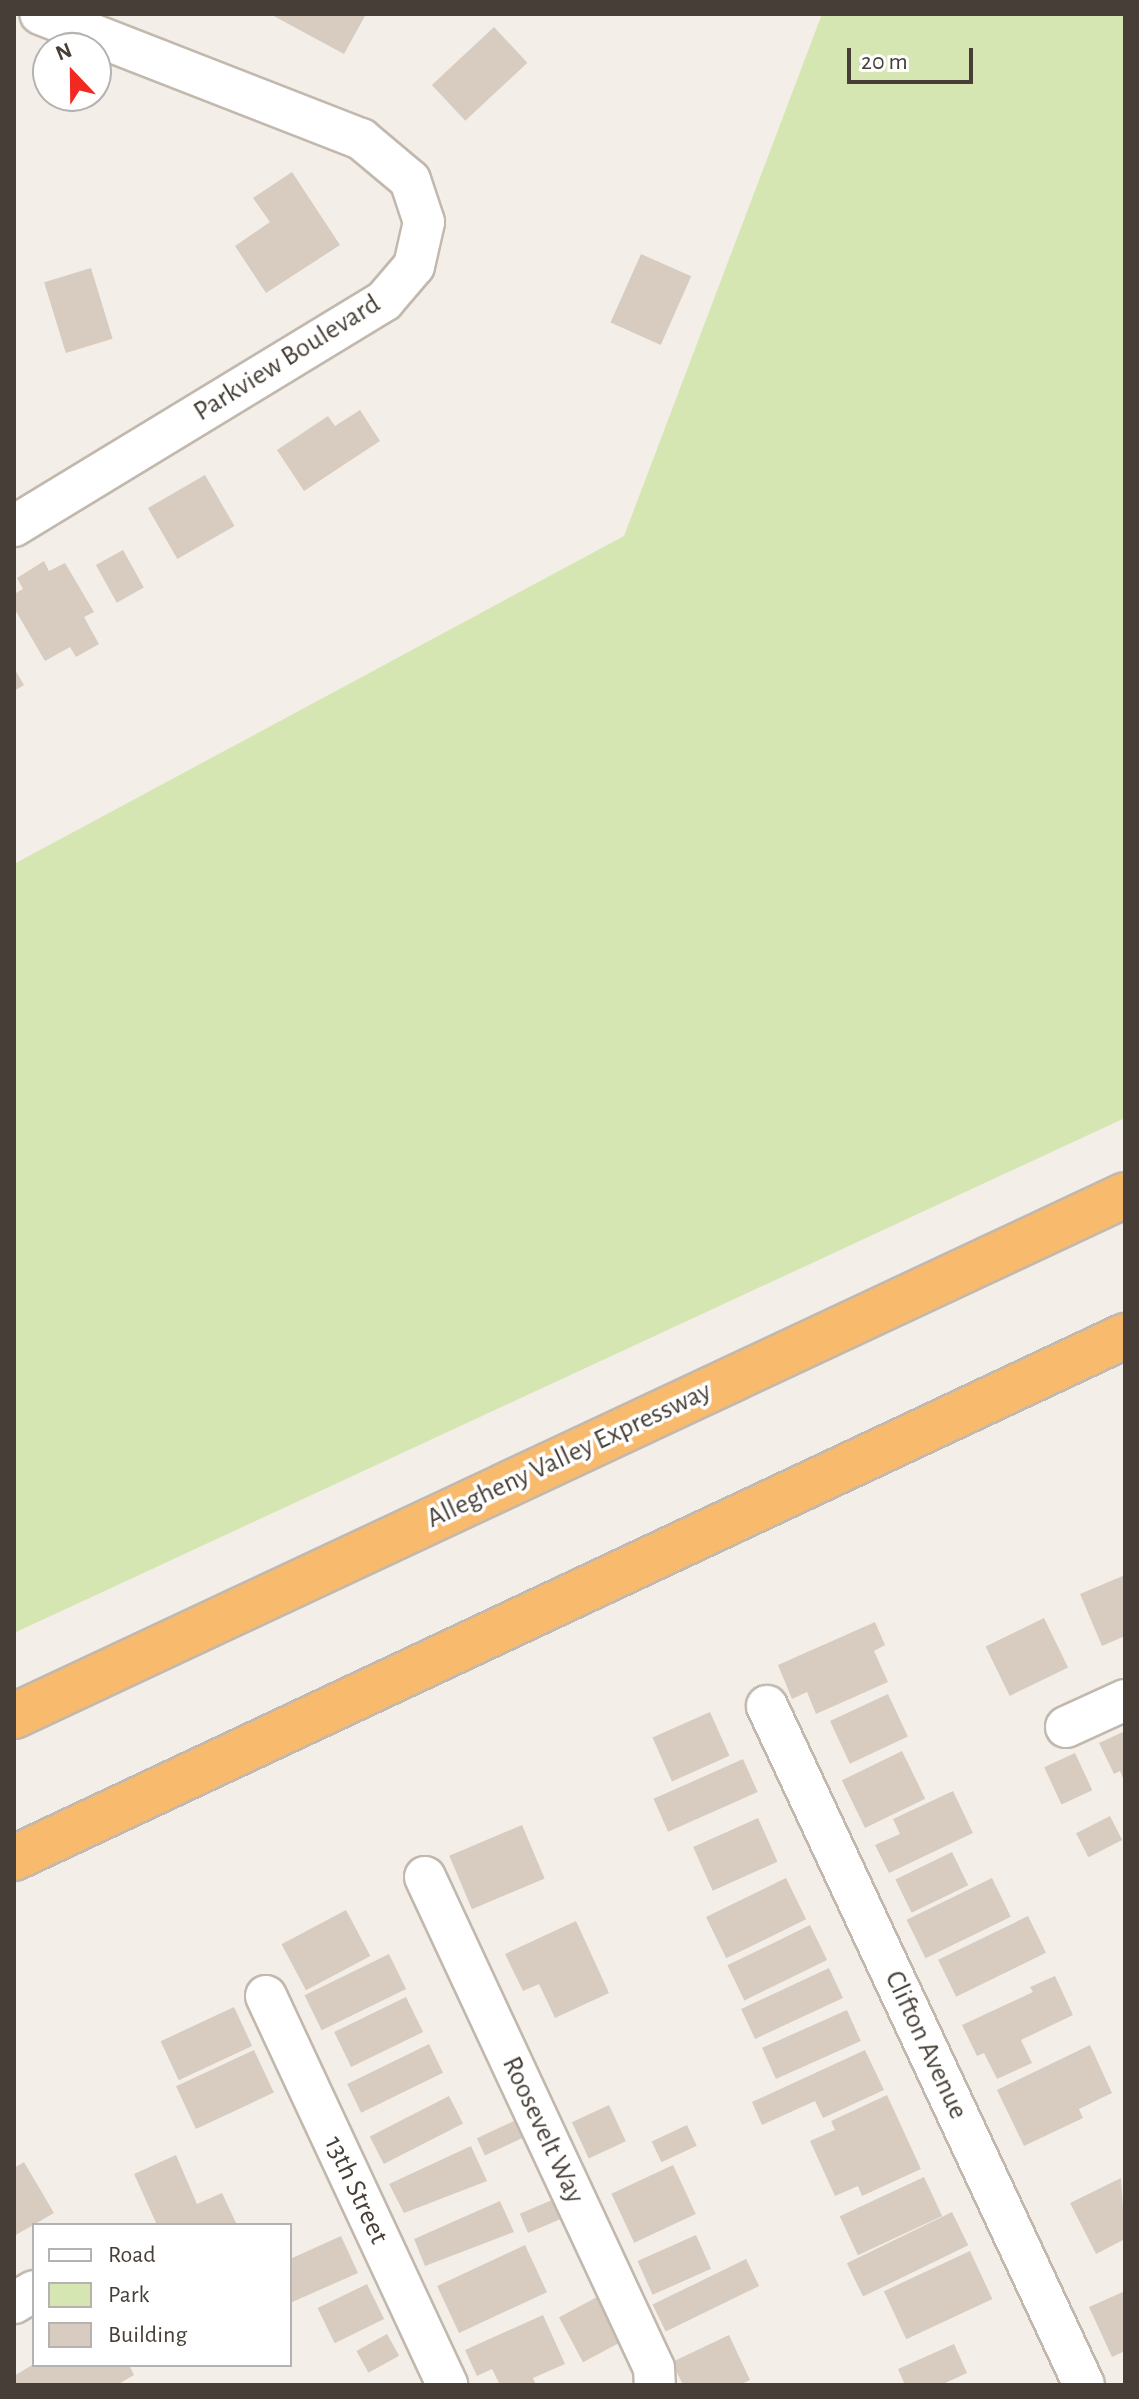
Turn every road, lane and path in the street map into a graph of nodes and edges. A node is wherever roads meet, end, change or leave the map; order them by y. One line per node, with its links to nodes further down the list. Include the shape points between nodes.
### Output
1 (40, 14): 2 (street, Parkview Boulevard, via 361,139 410,180 424,222 414,266 384,301)
2 (14, 526)
3 (1125, 1195): 7 (highway, Allegheny Valley Expressway)
4 (1125, 1336): 9 (highway)
5 (1125, 1700): 8 (street)
6 (767, 1706): 16 (street, Clifton Avenue)
7 (14, 1716)
8 (1066, 1727)
9 (14, 1858)
10 (425, 1877): 15 (street, Roosevelt Way, via 654,2368)
11 (266, 1996): 14 (street, 13th Street)
12 (32, 2292): 13 (street)
13 (14, 2303)
14 (447, 2385)
15 (655, 2385)
16 (1084, 2385)

